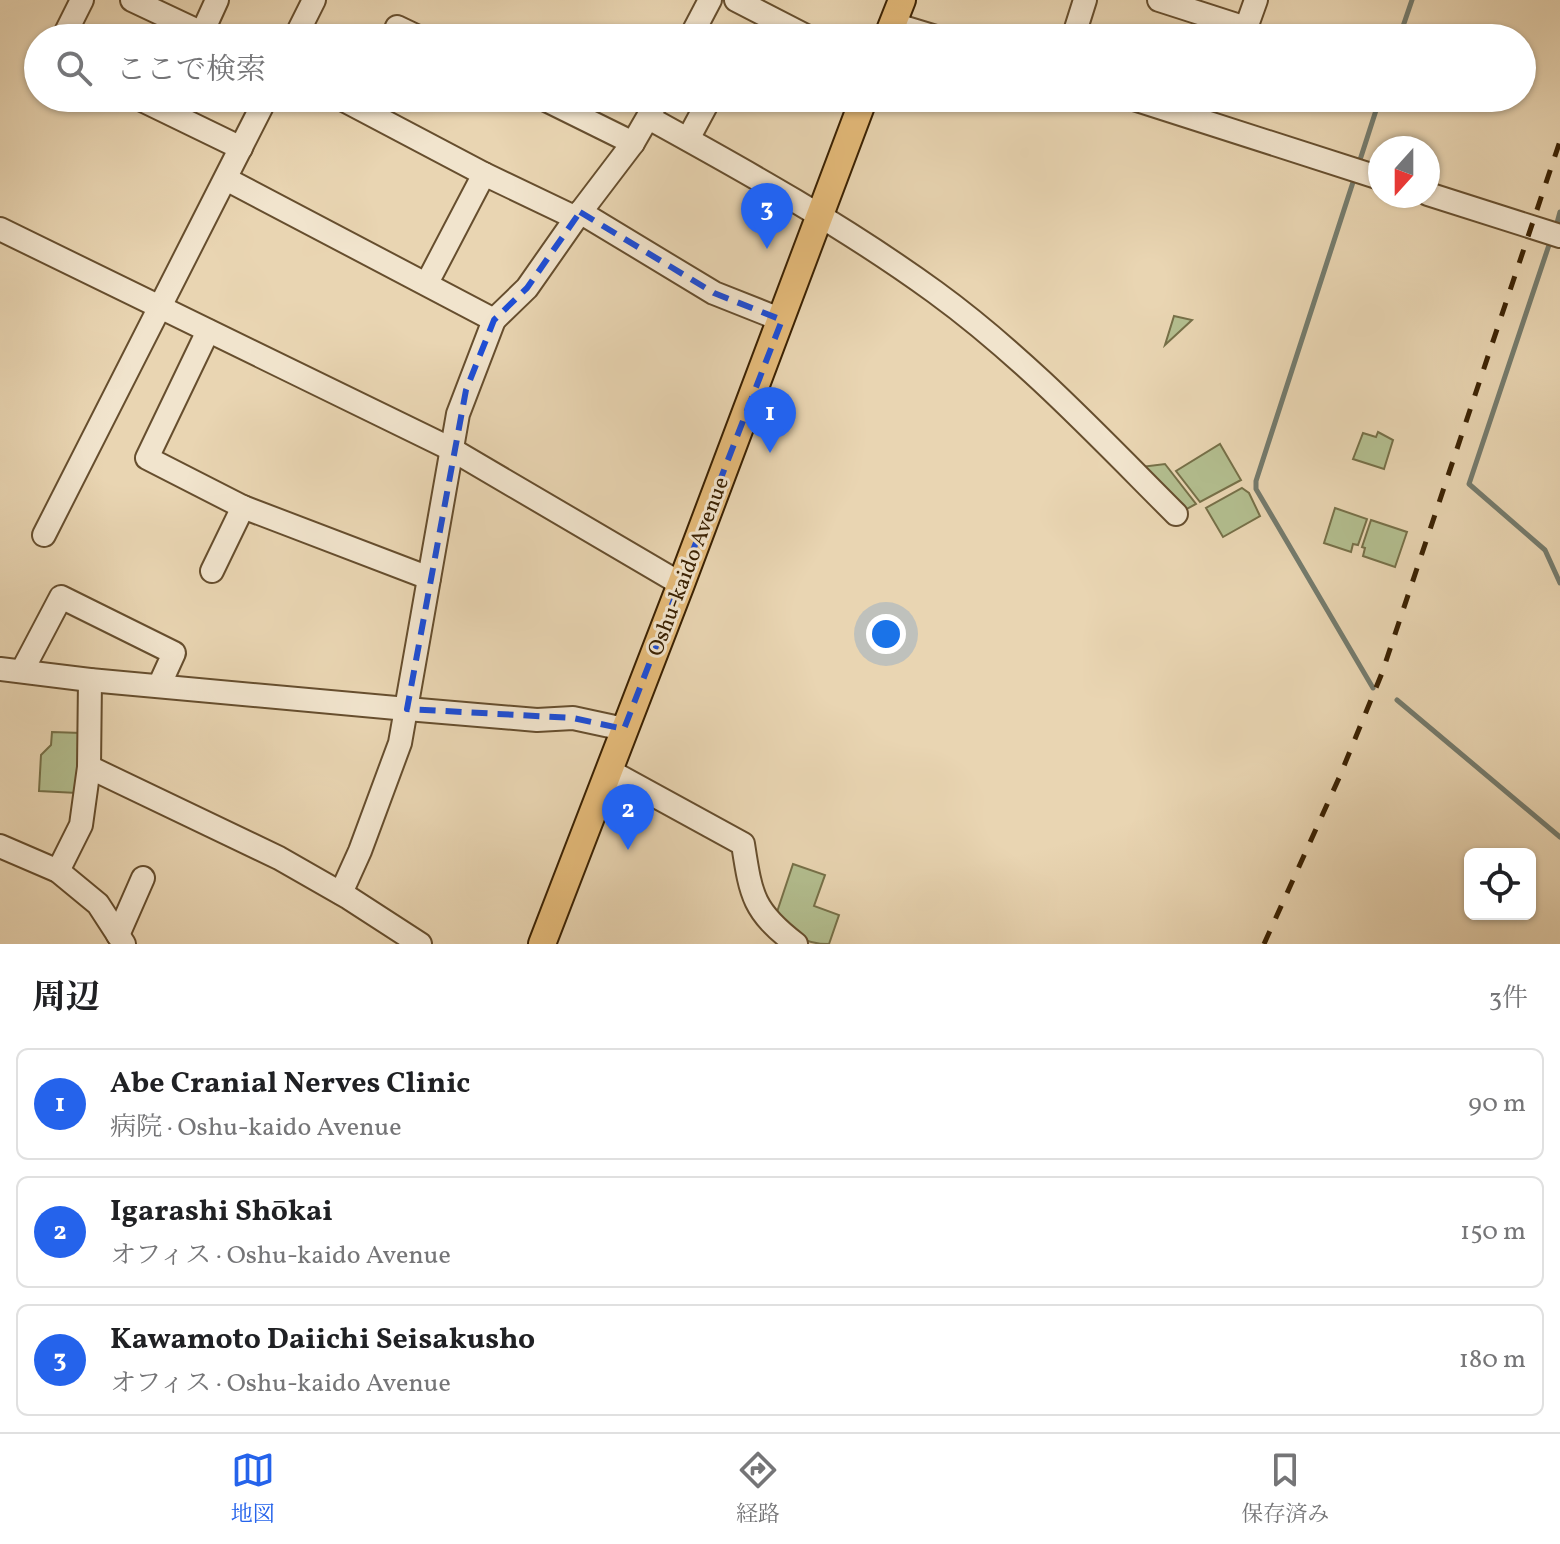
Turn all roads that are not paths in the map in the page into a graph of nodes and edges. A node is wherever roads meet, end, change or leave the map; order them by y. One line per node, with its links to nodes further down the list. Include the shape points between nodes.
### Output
1 (82, 0): 10 (street)
2 (132, 0): 11 (street)
3 (217, 0): 12 (street)
4 (314, 0): 13 (street)
5 (710, 0): 14 (street)
6 (736, 0): 15 (street)
7 (1085, 0): 16 (street)
8 (1159, 0): 17 (street)
9 (1256, 0): 18 (street)
10 (70, 24)
11 (182, 24)
12 (210, 24)
13 (302, 24)
14 (697, 24)
15 (783, 24)
16 (1077, 24)
17 (1234, 24)
18 (1247, 24)
19 (167, 112): 30 (street)
20 (259, 112): 30 (street)
21 (374, 112): 31 (street)
22 (570, 112): 29 (street)
23 (652, 112): 29 (street)
24 (658, 112): 28 (street)
25 (702, 112): 28 (street)
26 (859, 112): 35 (main road, Oshu-kaido Avenue)
27 (1174, 112): 32 (street)
28 (688, 139): 35 (street)
29 (633, 143): 36 (street)
30 (241, 148): 33 (street)
31 (484, 174): 36 (street); 39 (street)
32 (1365, 174)
33 (226, 179): 39 (street); 40 (street)
34 (1440, 198): 38 (street)
35 (820, 214): 42 (main road, Oshu-kaido Avenue); 46 (street, via 936,293 1046,385)
36 (578, 215): 41 (street, via 527,288); 42 (street, via 714,293)
37 (0, 229): 40 (street)
38 (1560, 236)
39 (427, 283): 41 (street)
40 (160, 308): 43 (street); 47 (street)
41 (494, 320): 44 (street, via 458,414)
42 (782, 320): 50 (main road, Oshu-kaido Avenue)
43 (208, 331): 44 (street); 45 (street, via 147,458)
44 (451, 449): 49 (street); 50 (street)
45 (243, 507): 48 (street); 49 (street)
46 (1176, 514)
47 (44, 535)
48 (212, 571)
49 (429, 578): 54 (street)
50 (681, 584): 55 (main road, Oshu-kaido Avenue)
51 (11, 670): 52 (street); 53 (street, via 61,597 174,653)
52 (90, 680): 53 (street); 56 (street)
53 (159, 686): 54 (street)
54 (407, 709): 55 (street, via 573,718); 61 (street, via 385,789)
55 (624, 729): 57 (main road, Oshu-kaido Avenue)
56 (89, 767): 59 (street, via 81,825); 61 (street)
57 (608, 770): 63 (street, via 743,844 756,905); 65 (main road, Oshu-kaido Avenue)
58 (0, 846): 59 (street)
59 (58, 871): 62 (street, via 98,904)
60 (143, 878): 62 (street)
61 (341, 893): 64 (street)
62 (121, 940)
63 (789, 942)
64 (420, 944)
65 (542, 944)

